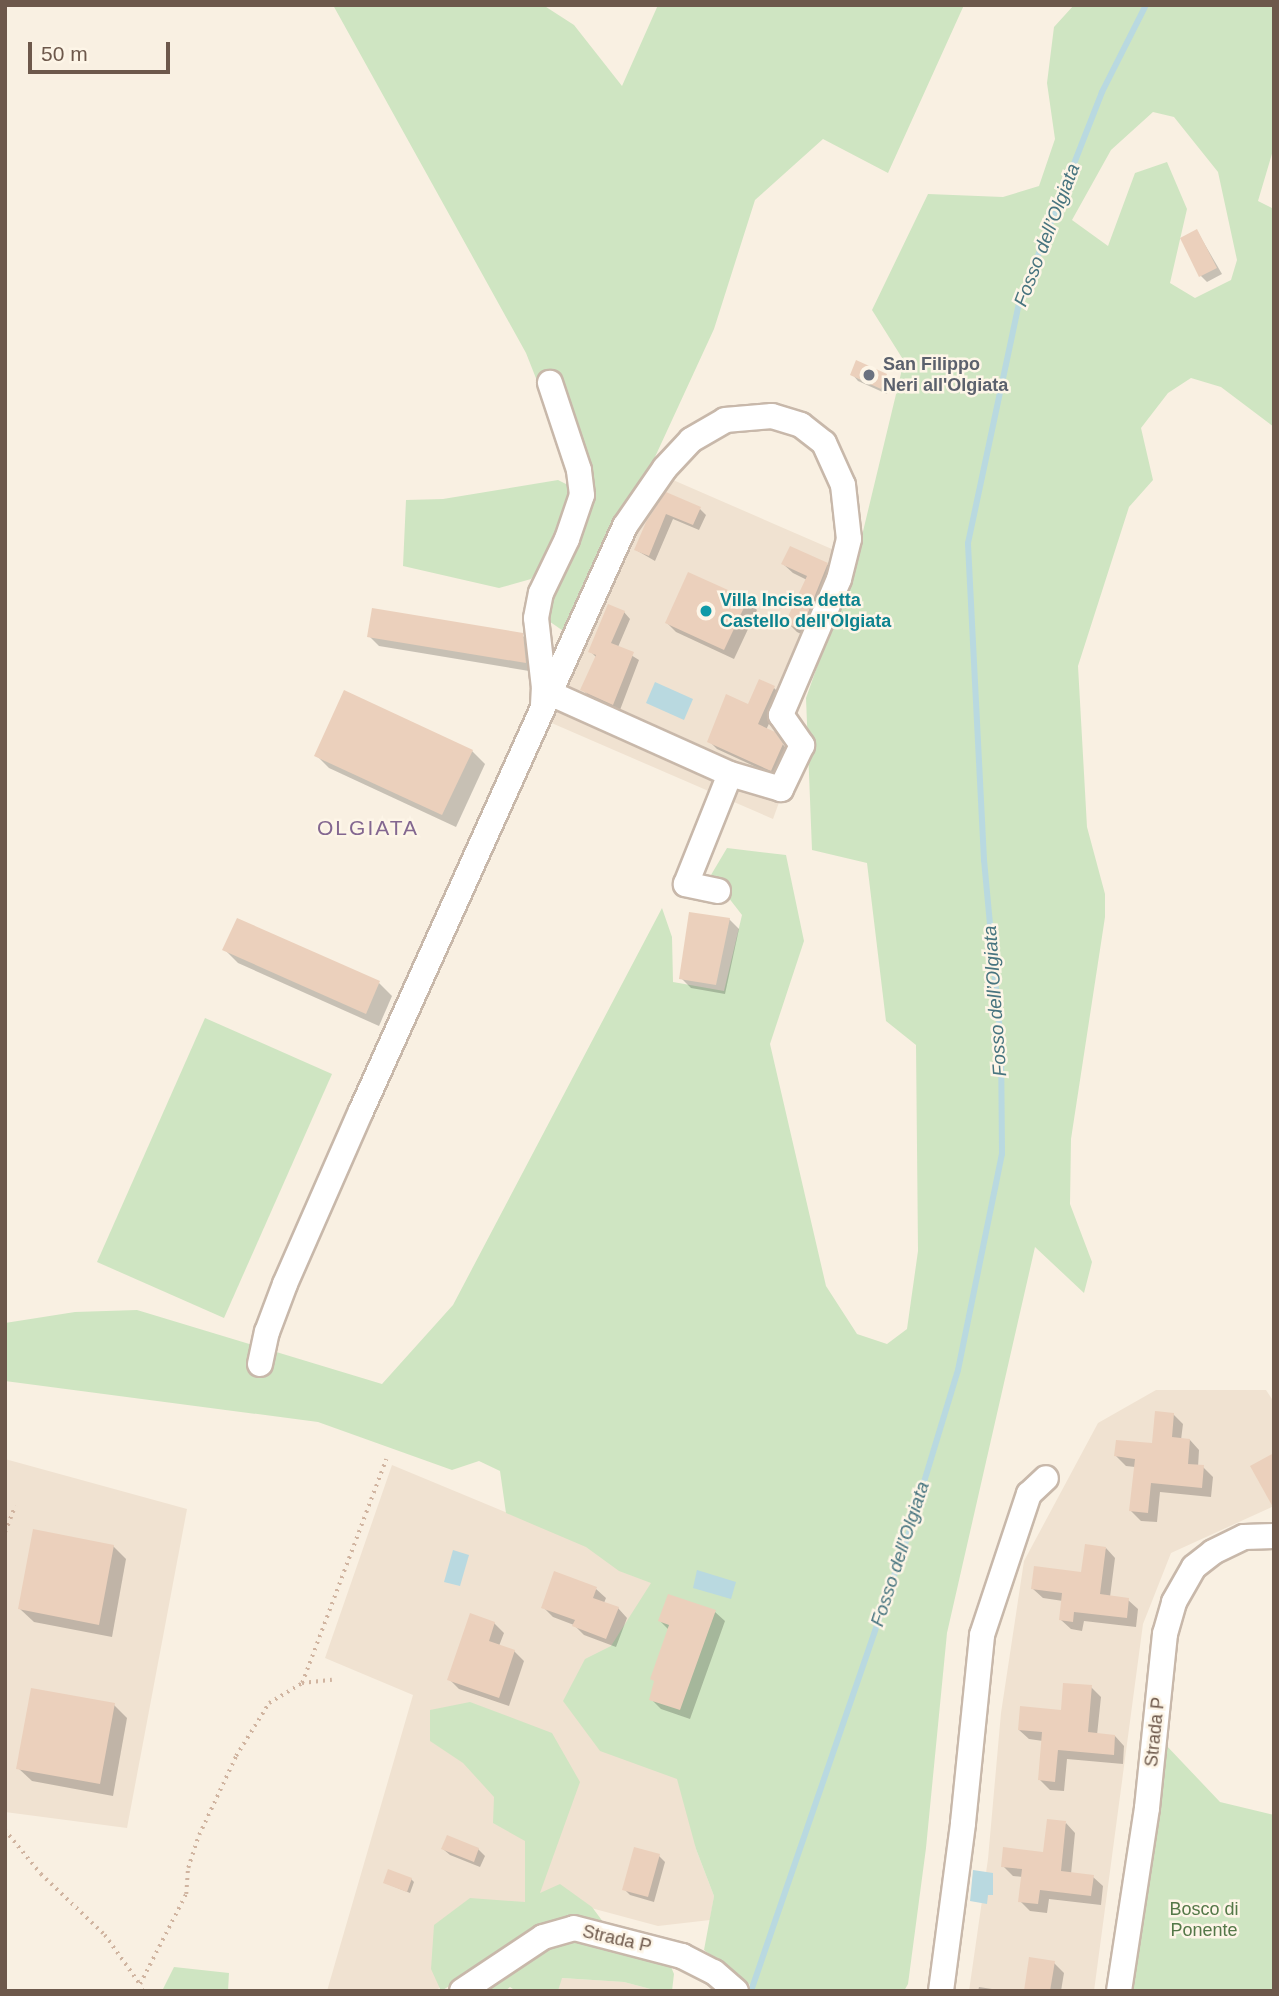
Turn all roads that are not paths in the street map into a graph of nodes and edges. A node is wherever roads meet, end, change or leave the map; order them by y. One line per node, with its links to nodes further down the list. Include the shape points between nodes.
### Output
1 (550, 383): 2 (street, via 579,470 582,495 538,605)
2 (546, 702): 3 (street); 3 (street, via 625,526 665,468 691,440 725,421 772,416 801,425 824,443 843,485 849,539 839,579 781,715 802,745 781,789); 5 (street, via 285,1284)
3 (730, 774): 4 (street, via 686,884)
4 (718, 891)
5 (260, 1364)
6 (1046, 1478): 10 (street, via 1028,1494 982,1635)
7 (1274, 1536): 11 (street, Strada P, via 1244,1537 1213,1552 1186,1578 1171,1610)
8 (462, 1991): 9 (street, Strada P, via 543,1937 574,1928 682,1956 714,1972)
9 (736, 1991)
10 (941, 1991)
11 (1119, 1991)

